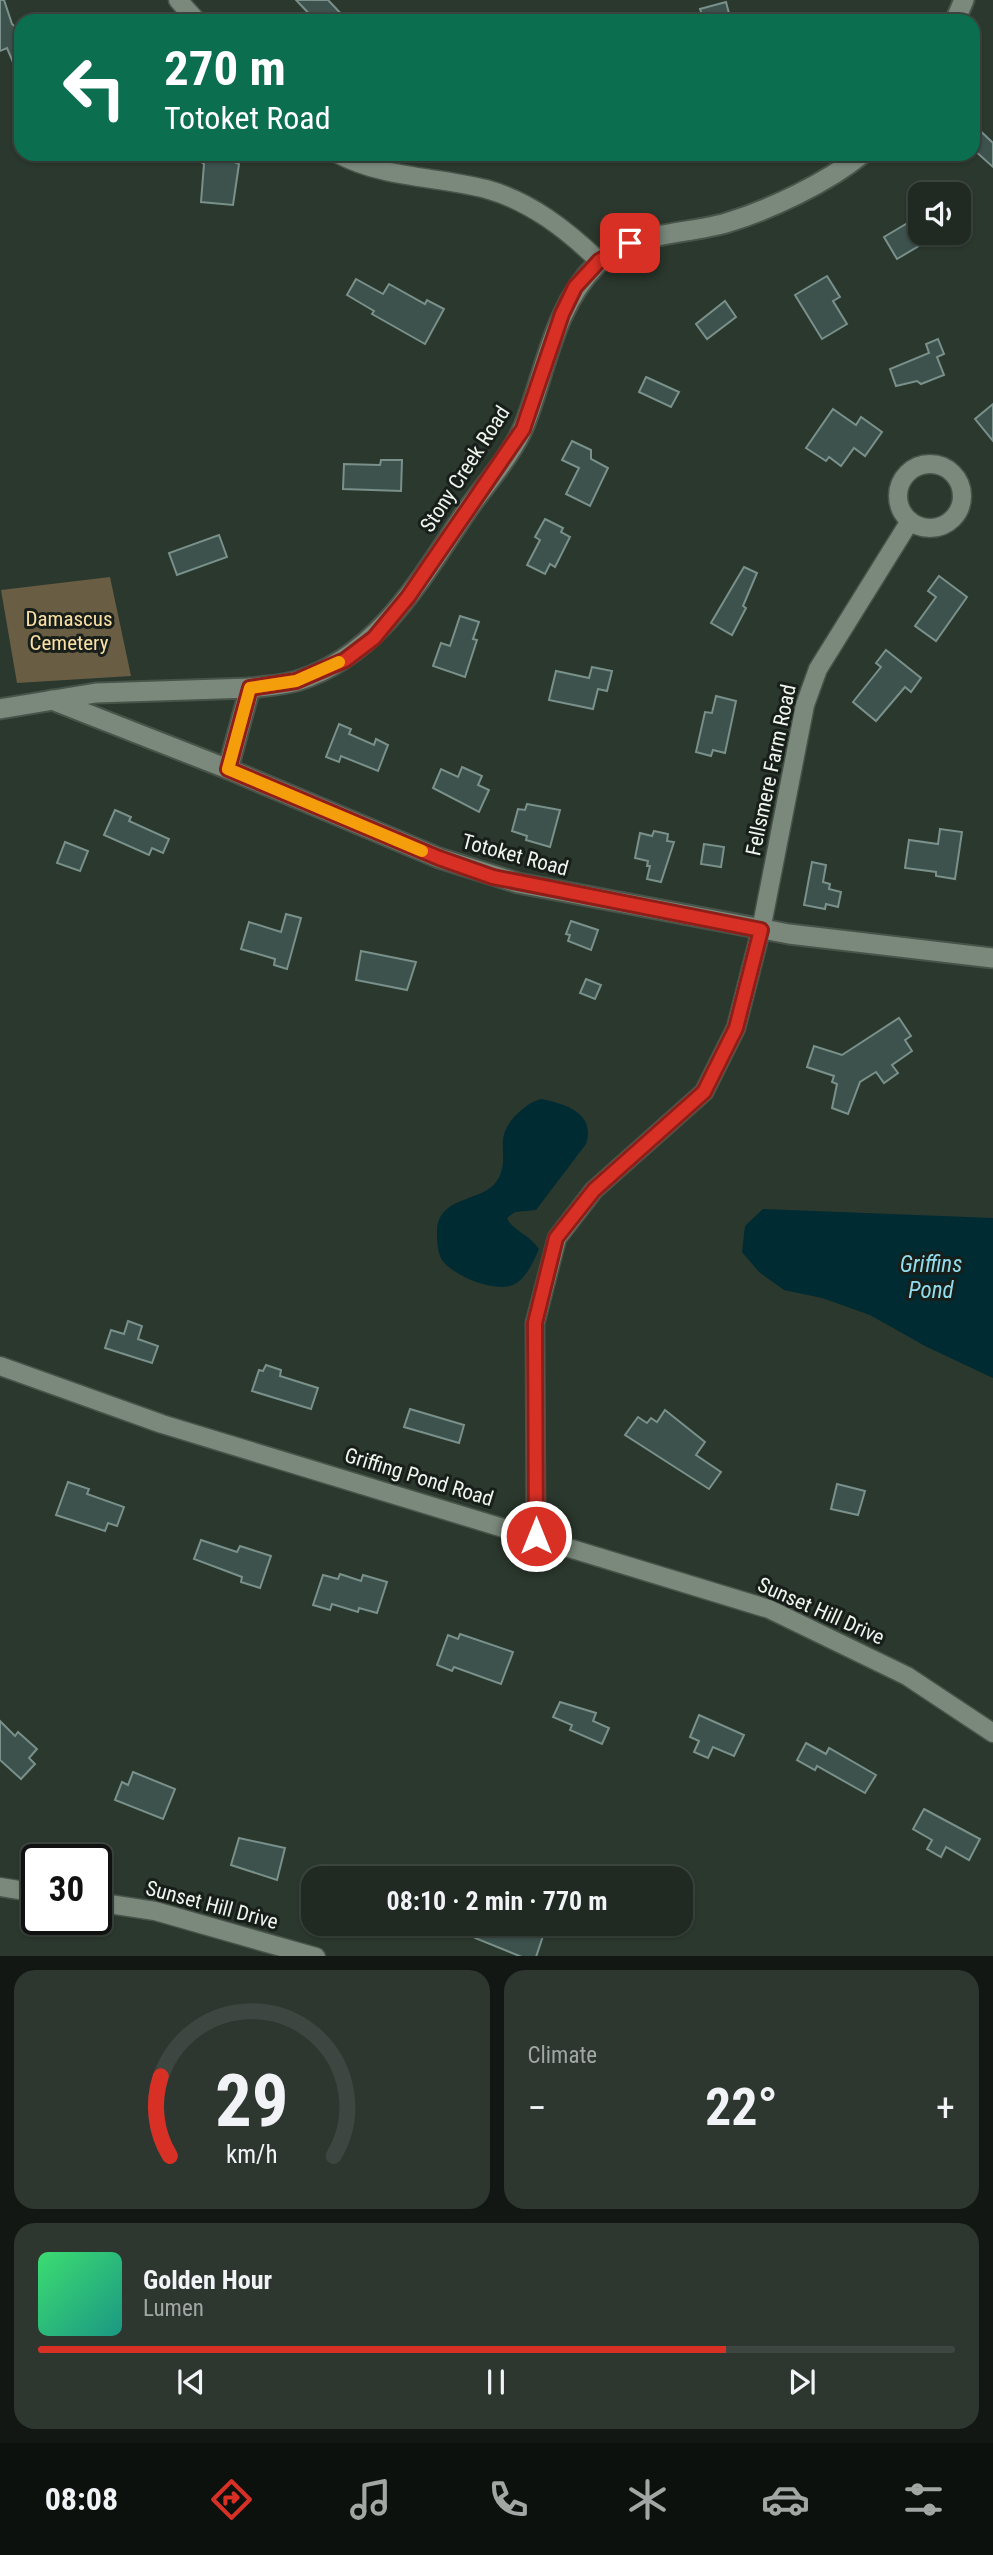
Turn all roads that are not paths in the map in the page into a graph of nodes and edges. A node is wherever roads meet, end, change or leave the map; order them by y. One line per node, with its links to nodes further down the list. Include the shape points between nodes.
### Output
1 (178, 0): 2 (street)
2 (191, 14)
3 (355, 161): 5 (street, via 380,171 485,189 512,199 569,233)
4 (850, 161): 5 (main road, Stony Creek Road, via 779,203 726,223 630,243)
5 (599, 261): 7 (main road, Stony Creek Road, via 575,287 562,314 523,429 408,597 374,638 345,660 296,681)
6 (910, 521): 11 (street, Fellsmere Farm Road, via 813,681)
7 (250, 688): 8 (main road, Stony Creek Road, via 127,691); 10 (main road)
8 (51, 699): 9 (main road, Stony Creek Road); 10 (main road, Totoket Road)
9 (0, 709)
10 (228, 769): 11 (main road, Totoket Road, via 493,877)
11 (761, 930): 12 (main road, Totoket Road); 14 (street, via 736,1028 704,1092 594,1190 556,1238 535,1323)
12 (993, 958)
13 (0, 1366): 14 (street, Griffing Pond Road, via 162,1424)
14 (536, 1536): 15 (street, Sunset Hill Drive, via 769,1609 906,1676)
15 (993, 1733)
16 (0, 1887): 17 (street)
17 (21, 1890)
18 (112, 1905): 19 (street, Sunset Hill Drive)
19 (316, 1956)

